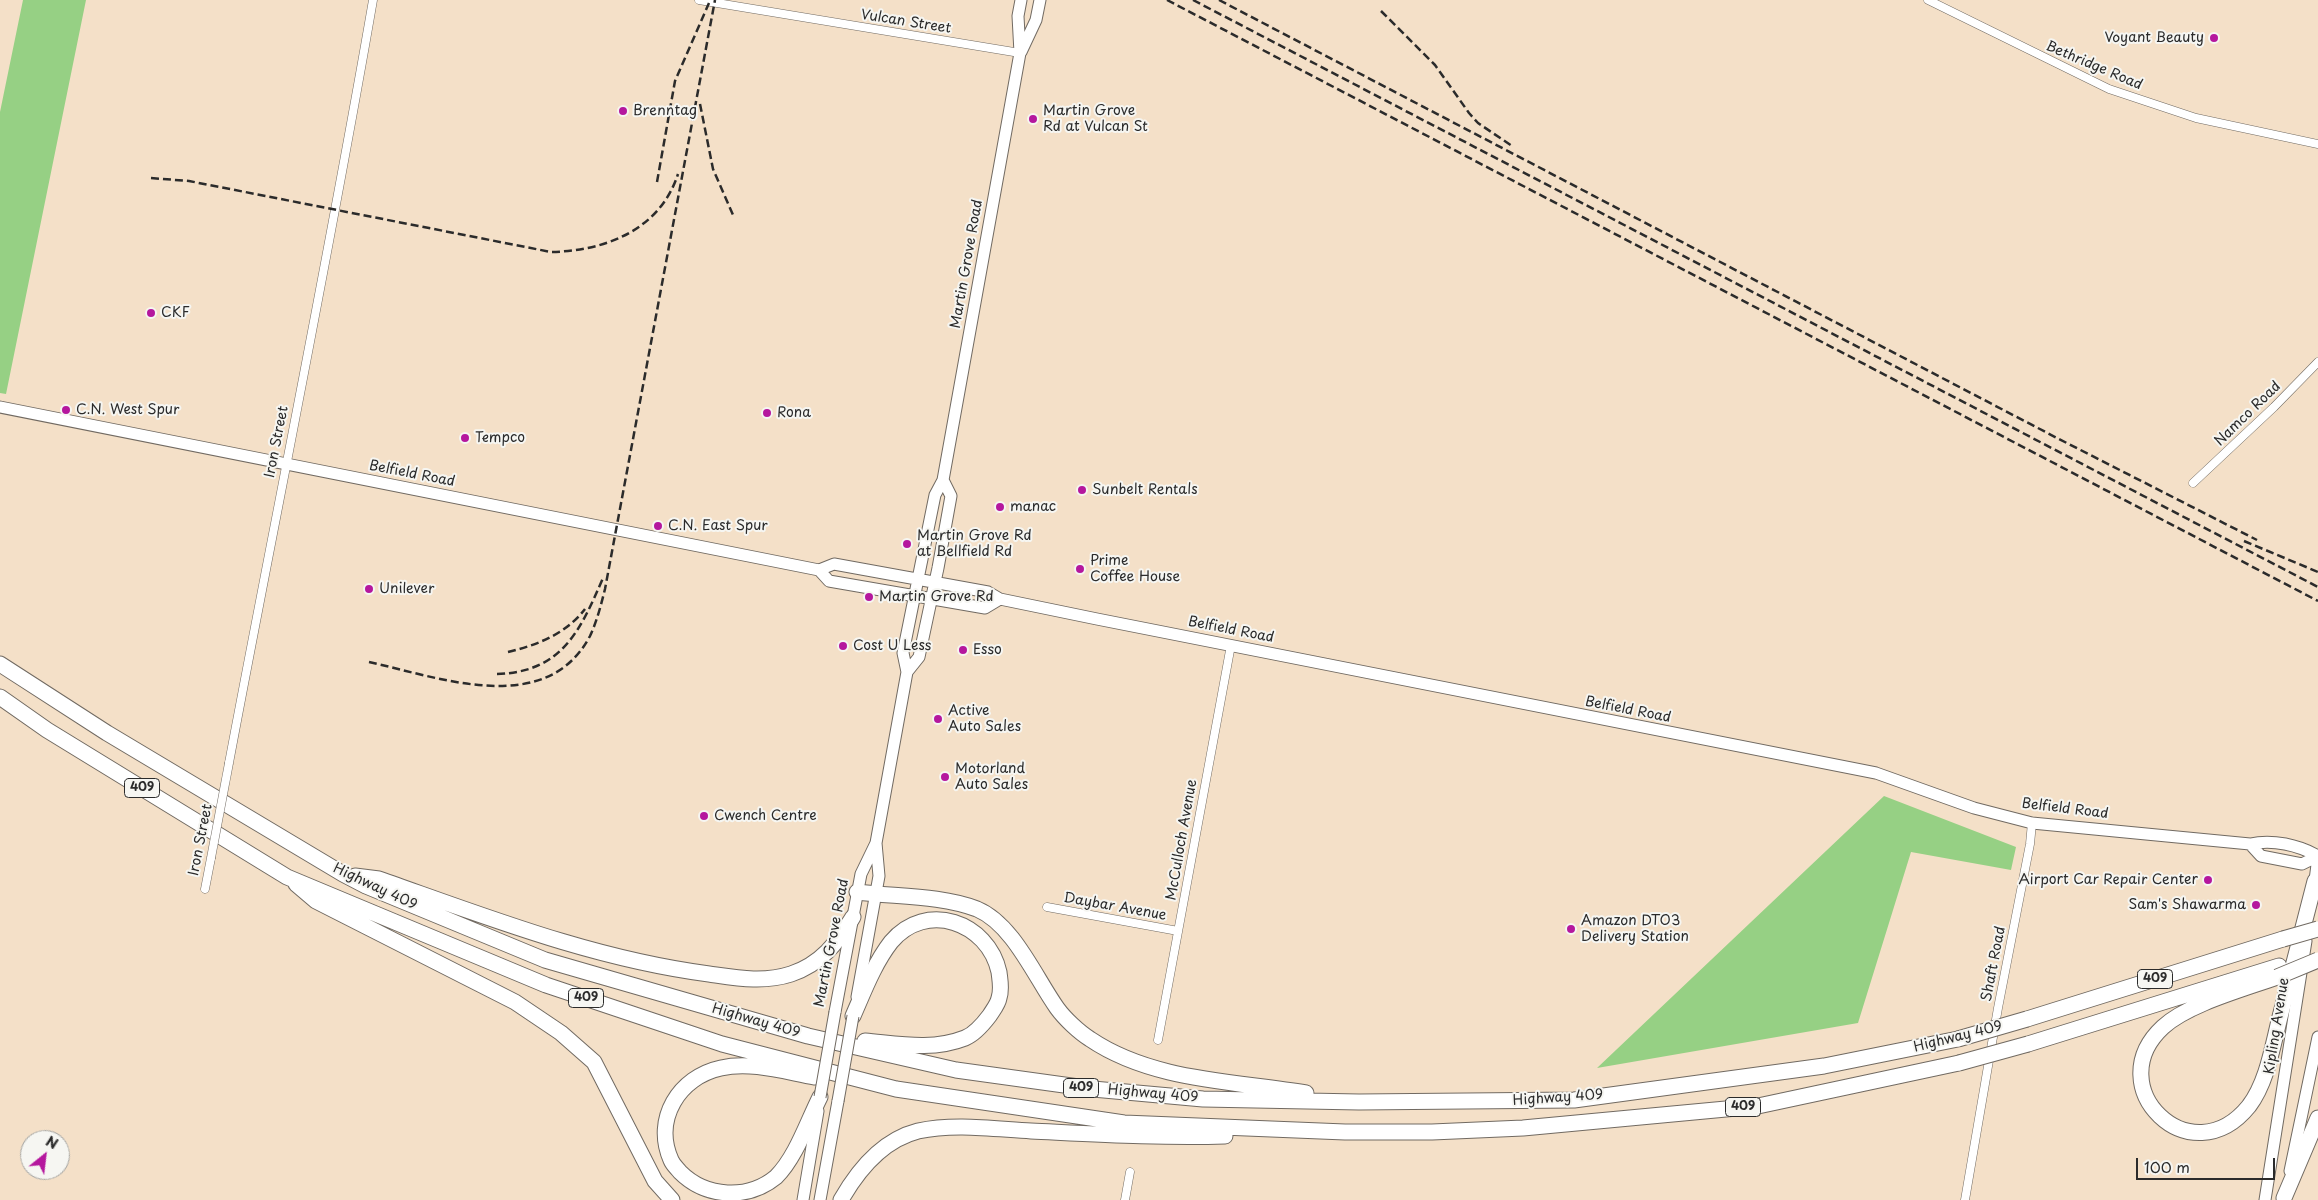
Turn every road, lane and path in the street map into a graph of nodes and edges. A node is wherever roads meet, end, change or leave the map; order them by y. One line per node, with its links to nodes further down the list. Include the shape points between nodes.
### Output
1 (373, 0): 10 (street, Iron Street, via 337,210)
2 (699, 0): 6 (street, Vulcan Street)
3 (1021, 0): 6 (main road, Martin Grove Road, via 1018,16)
4 (1040, 0): 6 (main road, Martin Grove Road, via 1036,20)
5 (1928, 0): 7 (street, Bethridge Road, via 2109,89 2196,118)
6 (1020, 54): 11 (main road, Martin Grove Road)
7 (2318, 144)
8 (2318, 362): 12 (street, Namco Road)
9 (0, 407): 10 (main road, Belfield Road)
10 (285, 464): 13 (main road, Belfield Road); 29 (street, Iron Street, bridge)
11 (943, 480): 14 (main road, Martin Grove Road, via 935,495); 15 (main road, Martin Grove Road, via 951,496)
12 (2193, 483)
13 (819, 570): 14 (main road, Belfield Road, via 834,564); 16 (main road, Belfield Road, via 829,581)
14 (918, 580): 15 (main road, Belfield Road); 16 (main road, Martin Grove Road)
15 (935, 583): 17 (main road, Belfield Road, via 988,592); 18 (main road, Martin Grove Road)
16 (914, 597): 18 (main road, Belfield Road); 21 (main road, Martin Grove Road, via 903,652)
17 (1000, 599): 18 (main road, Belfield Road, via 985,608); 19 (main road, Belfield Road)
18 (932, 600): 21 (main road, Martin Grove Road, via 919,657)
19 (1231, 645): 23 (main road, Belfield Road, via 1876,773 1974,808); 35 (street, McCulloch Avenue)
20 (0, 664): 26 (highway, Highway 409 / 409, via 107,733)
21 (907, 672): 24 (main road, Martin Grove Road)
22 (0, 697): 27 (highway, Highway 409 / 409, via 47,730)
23 (2032, 823): 25 (main road, Belfield Road, via 2250,844 2265,840 2305,849); 55 (street, Shaft Road)
24 (876, 843): 30 (main road, Martin Grove Road, via 860,874); 31 (main road, Martin Grove Road, via 879,876)
25 (2318, 857): 28 (main road, Kipling Avenue)
26 (343, 874): 33 (highway, via 378,879 550,939 674,969 758,981 789,974 814,963 832,948); 40 (highway, Highway 409 / 409, via 545,960)
27 (287, 877): 43 (highway, Highway 409 / 409, via 546,985 722,1044); 50 (highway, via 316,901 515,1002 562,1033 594,1062 655,1181)
28 (2315, 881): 38 (highway, via 2272,1050 2256,1095 2235,1120 2213,1131 2188,1133 2170,1126 2154,1112 2142,1089 2141,1068 2148,1044 2164,1026 2188,1011); 56 (main road, Kipling Avenue)
29 (205, 889)
30 (857, 892): 31 (highway); 33 (main road, Martin Grove Road)
31 (876, 894): 39 (main road, Martin Grove Road); 45 (highway, via 951,902 977,909 993,918 1005,930 1058,1010 1089,1038 1116,1054 1183,1075)
32 (1047, 907): 35 (street, Daybar Avenue)
33 (853, 917): 44 (main road, Martin Grove Road, bridge)
34 (2318, 929): 45 (highway, Highway 409 / 409, bridge, via 1958,1039 1824,1066 1574,1100)
35 (1178, 931): 42 (street, McCulloch Avenue)
36 (2318, 956): 38 (highway, Highway 409 / 409)
37 (2318, 960): 38 (highway, bridge)
38 (2278, 972): 47 (highway, Highway 409 / 409, bridge, via 1959,1064 1758,1106 1523,1128)
39 (853, 1016): 40 (highway, via 875,968 892,942 901,932 917,924 934,920 952,921 973,930 987,945 997,964 1001,985 999,1000 986,1021 968,1037 942,1046 916,1047); 52 (main road, Martin Grove Road, bridge)
40 (808, 1036): 45 (highway, Highway 409 / 409, via 956,1070 1093,1090 1202,1099)
41 (2318, 1037): 49 (main road)
42 (1158, 1040)
43 (896, 1089): 44 (highway, via 748,1066 723,1067 702,1073 685,1085 672,1101 665,1124 671,1162 686,1178 706,1191 735,1195 763,1187 782,1169); 47 (highway, Highway 409 / 409, via 1124,1123)
44 (820, 1097): 51 (main road, Martin Grove Road)
45 (1359, 1102)
46 (2318, 1118): 49 (highway)
47 (1345, 1132): 53 (highway, via 1203,1137 942,1128 896,1140 874,1155)
48 (1130, 1172): 54 (street)
49 (2284, 1199)
50 (672, 1200)
51 (803, 1200)
52 (820, 1200)
53 (841, 1200)
54 (1125, 1200)
55 (1965, 1200)
56 (2265, 1200)

